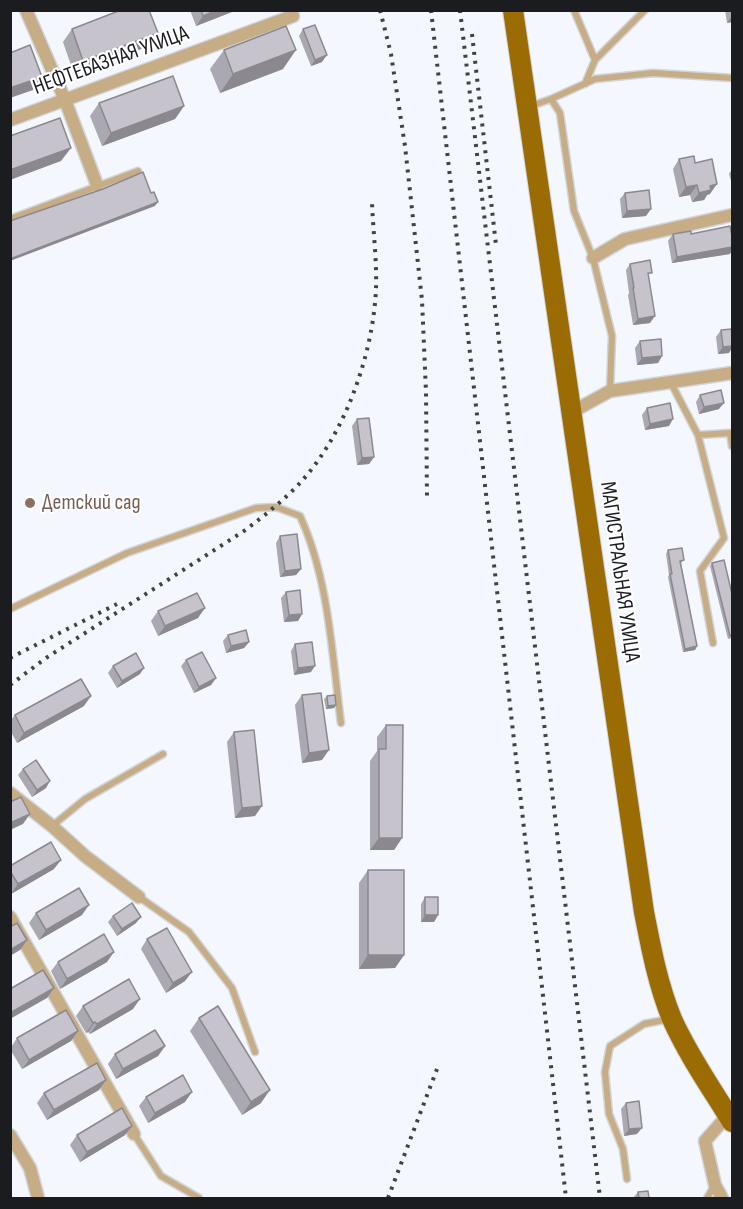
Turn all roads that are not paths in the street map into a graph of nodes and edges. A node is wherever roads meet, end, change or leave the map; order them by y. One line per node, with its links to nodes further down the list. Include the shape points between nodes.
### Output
1 (26, 10): 10 (street)
2 (513, 10): 11 (main road, МАГИСТРАЛЬНАЯ УЛИЦА)
3 (574, 10): 6 (lane)
4 (645, 10): 6 (lane)
5 (293, 16): 10 (street, НЕФТЕБАЗНАЯ УЛИЦА)
6 (595, 60): 8 (lane)
7 (732, 78): 8 (lane, via 653,73 595,79)
8 (585, 84): 9 (lane)
9 (552, 99): 11 (lane); 17 (lane, via 560,113 574,211)
10 (65, 100): 12 (street, НЕФТЕБАЗНАЯ УЛИЦА); 14 (street)
11 (528, 107): 21 (main road, МАГИСТРАЛЬНАЯ УЛИЦА)
12 (10, 120)
13 (138, 171): 14 (lane)
14 (97, 185): 16 (lane)
15 (732, 215): 17 (street, via 625,240)
16 (10, 219)
17 (593, 258): 20 (lane, via 612,336)
18 (732, 373): 19 (street)
19 (671, 382): 20 (street); 22 (lane)
20 (610, 391): 21 (street)
21 (572, 412): 32 (main road, МАГИСТРАЛЬНАЯ УЛИЦА, via 644,912)
22 (698, 435): 23 (lane, via 730,433); 25 (lane, via 724,538 700,571)
23 (732, 446)
24 (10, 609): 26 (lane, via 127,553 256,508 276,507 300,516 308,534 321,578)
25 (713, 643)
26 (341, 723)
27 (163, 754): 29 (lane, via 85,799)
28 (10, 793): 29 (street)
29 (52, 826): 30 (street)
30 (139, 897): 33 (lane, via 189,932 232,988)
31 (10, 917): 35 (street)
32 (672, 1018): 34 (main road, МАГИСТРАЛЬНАЯ УЛИЦА); 37 (lane, via 644,1024 610,1046 605,1072 609,1114 622,1149)
33 (255, 1052)
34 (730, 1119): 38 (street, via 705,1141)
35 (134, 1134): 40 (lane, via 161,1176)
36 (10, 1135): 39 (street, via 30,1168)
37 (627, 1179)
38 (715, 1185): 41 (lane); 42 (street)
39 (38, 1198)
40 (199, 1198)
41 (707, 1198)
42 (722, 1198)

